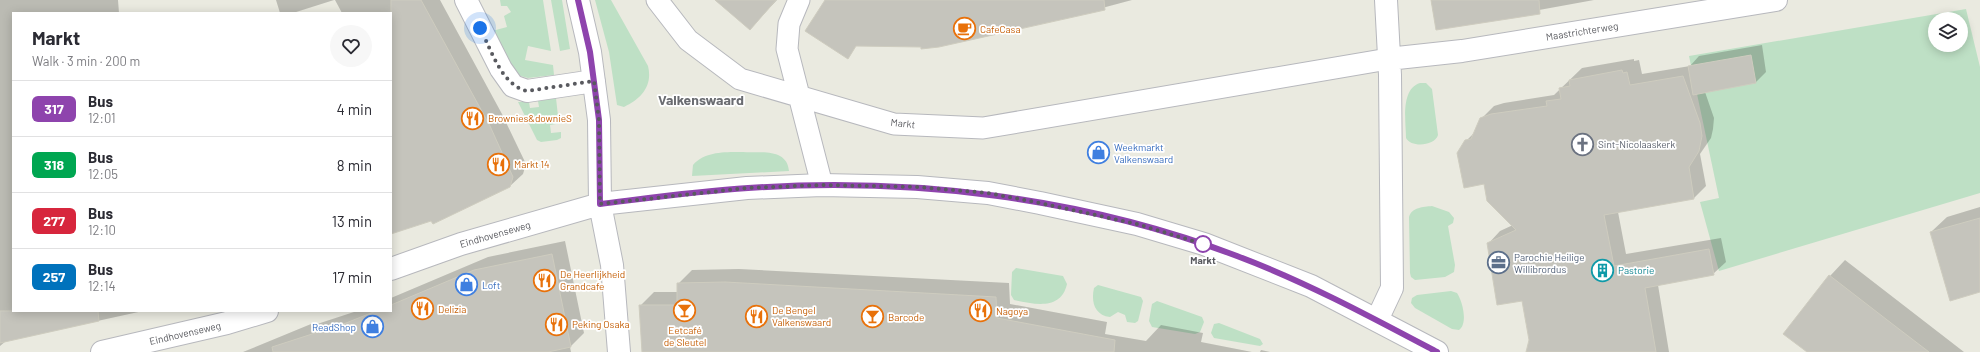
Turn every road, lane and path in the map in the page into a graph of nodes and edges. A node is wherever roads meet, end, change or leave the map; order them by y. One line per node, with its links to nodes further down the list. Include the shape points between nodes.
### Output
1 (466, 0): 8 (street, via 501,69 513,86 527,91)
2 (578, 0): 8 (street)
3 (799, 0): 9 (street, via 789,24 787,49)
4 (1386, 0): 7 (street)
5 (1776, 0): 7 (street, Maastrichterweg, via 1462,50)
6 (666, 5): 9 (street, Markt, via 688,40 740,79)
7 (1388, 59): 9 (street, Markt, via 983,128 894,124); 14 (street, via 1392,288)
8 (594, 81): 11 (street, via 599,120)
9 (798, 96): 10 (street)
10 (822, 185): 11 (street, via 747,188); 14 (street, via 917,187 988,193 1137,224 1237,256 1311,286)
11 (600, 204): 12 (street, Eindhovenseweg, via 461,244); 16 (street, via 612,265)
12 (392, 269)
13 (263, 312): 15 (street, Eindhovenseweg, via 227,323)
14 (1377, 320): 17 (street)
15 (102, 352)
16 (619, 352)
17 (1437, 352)

